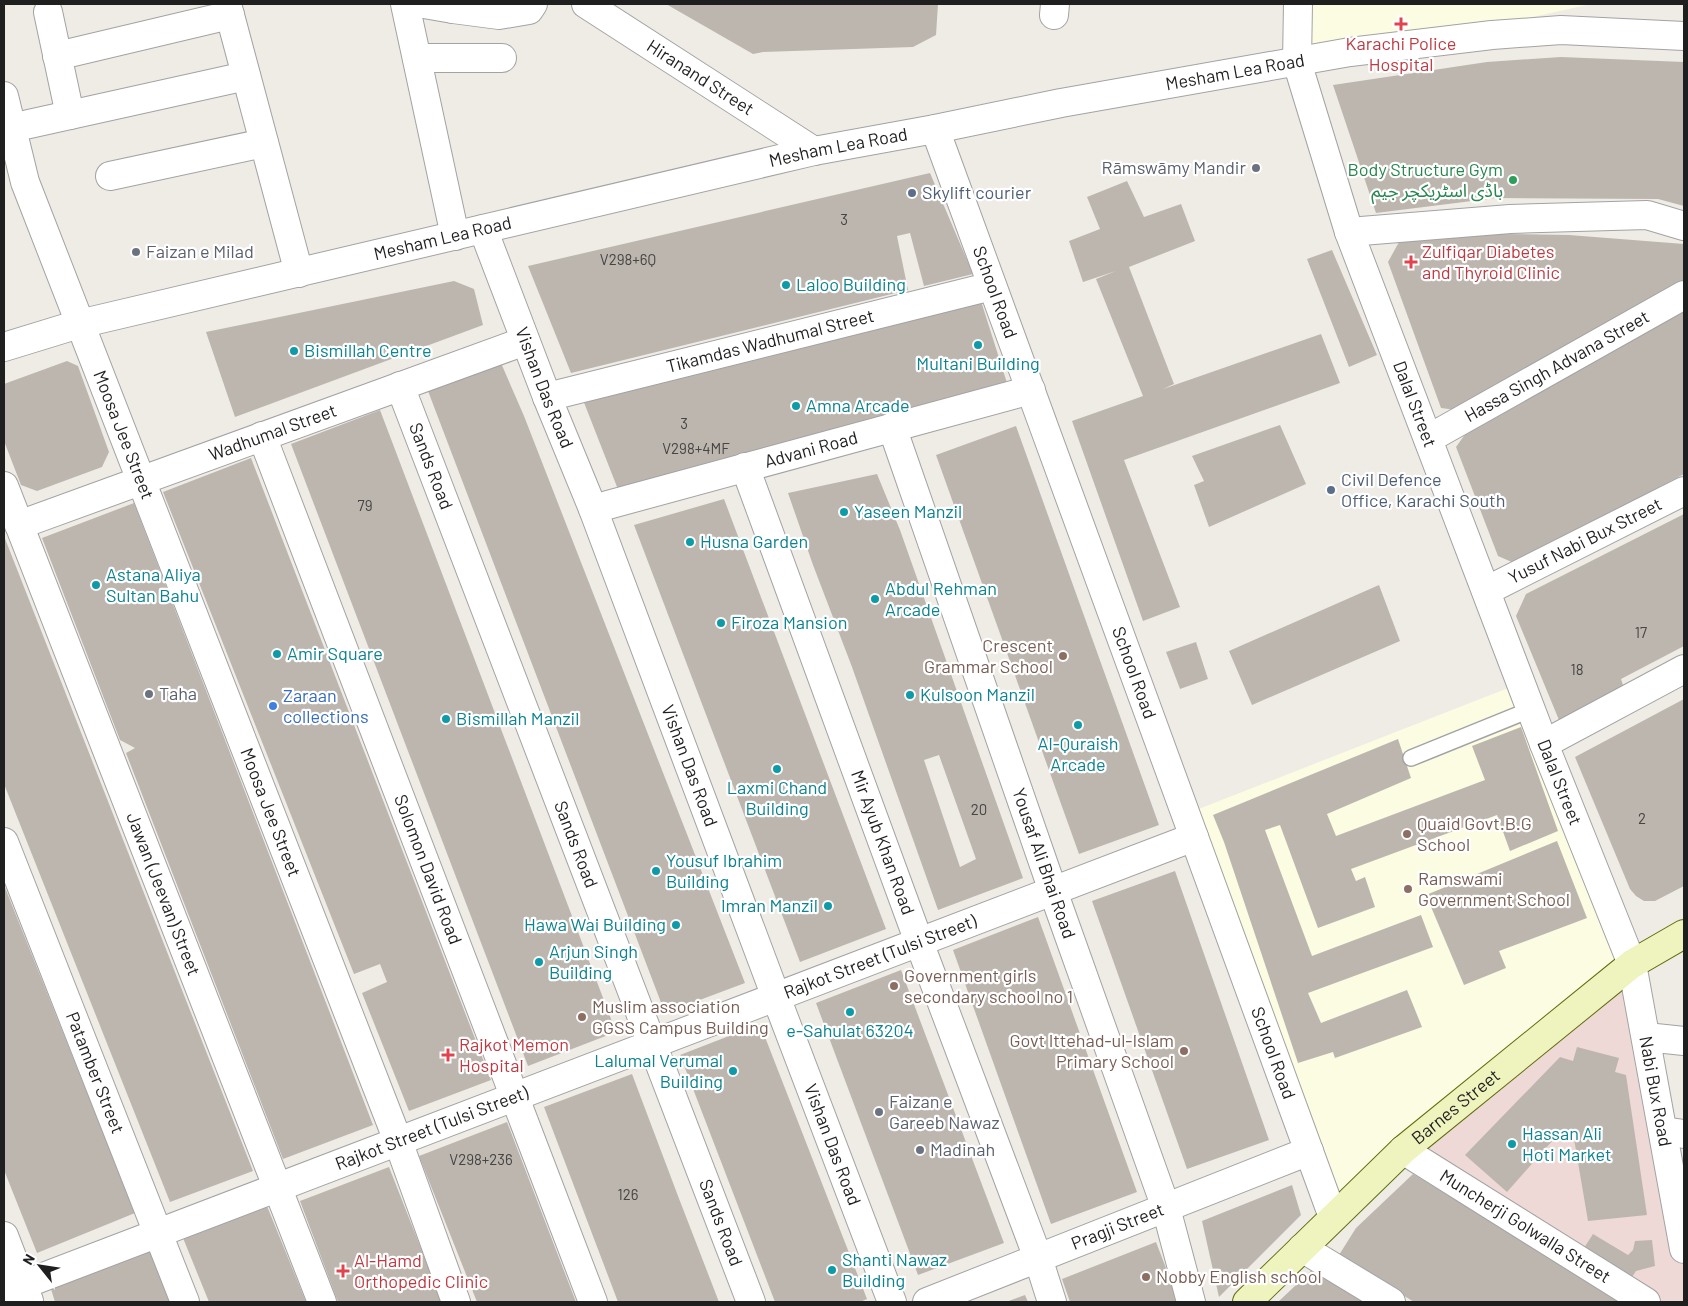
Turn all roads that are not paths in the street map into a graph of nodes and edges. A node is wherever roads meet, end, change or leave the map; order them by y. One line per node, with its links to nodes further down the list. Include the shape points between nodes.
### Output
1 (405, 4): 11 (street)
2 (424, 4): 6 (street)
3 (532, 4): 6 (street, via 529,10 499,15)
4 (586, 4): 20 (street, Hiranand Street)
5 (1298, 4): 13 (street, Dalal Street)
6 (455, 7)
7 (228, 9): 10 (street); 14 (street)
8 (48, 12): 10 (street)
9 (1684, 36): 13 (street, Mesham Lea Road, via 1561,30 1416,43)
10 (57, 56): 16 (street)
11 (417, 58): 12 (street); 25 (street)
12 (502, 58)
13 (1297, 62): 18 (street, Mesham Lea Road, via 1061,103); 24 (street, Dalal Street)
14 (246, 76): 16 (street); 19 (street)
15 (4, 96): 17 (street, Moosa Jee Street)
16 (70, 115): 17 (street)
17 (12, 128): 29 (street, Moosa Jee Street, via 25,182)
18 (935, 129): 20 (street, Mesham Lea Road); 27 (street, School Road)
19 (264, 143): 21 (street); 26 (street)
20 (814, 151): 23 (street, Mesham Lea Road)
21 (110, 176)
22 (1684, 226): 24 (street, via 1647,215 1510,219)
23 (483, 229): 25 (street, Mesham Lea Road); 30 (street, Vishan Das Road)
24 (1348, 232): 37 (street, Dalal Street)
25 (455, 236): 26 (street, Mesham Lea Road)
26 (299, 272): 29 (street, Mesham Lea Road)
27 (992, 286): 33 (street, School Road); 34 (street, Tikamdas Wadhumal Street)
28 (1684, 295): 37 (street, Hassa Singh Advana Street)
29 (79, 324): 31 (street, Mesham Lea Road); 39 (street, Moosa Jee Street)
30 (525, 341): 32 (street, Wadhumal Street); 34 (street, Vishan Das Road)
31 (4, 347)
32 (400, 386): 36 (street, Wadhumal Street); 58 (street, Sands Road)
33 (1031, 390): 35 (street, Advani Road); 49 (street, School Road)
34 (547, 397): 42 (street, Vishan Das Road)
35 (892, 427): 38 (street, Advani Road); 51 (street, Yousaf Ali Bhai Road)
36 (262, 436): 39 (street, Wadhumal Street); 59 (street, Solomon David Road)
37 (1428, 439): 44 (street, Dalal Street)
38 (745, 467): 42 (street, Advani Road); 53 (street, Mir Ayub Khan Road)
39 (140, 481): 43 (street, Wadhumal Street); 61 (street, Moosa Jee Street)
40 (4, 486): 43 (street, Jawan (Jeevan) Street)
41 (1684, 491): 44 (street, Yusuf Nabi Bux Street)
42 (593, 509): 55 (street, Vishan Das Road)
43 (19, 525): 64 (street, Jawan (Jeevan) Street)
44 (1486, 591): 46 (street, Dalal Street)
45 (1684, 669): 47 (street)
46 (1532, 709): 47 (street, Dalal Street); 48 (lane)
47 (1544, 744): 54 (street, Dalal Street)
48 (1411, 758)
49 (1194, 837): 51 (street, Rajkot Street (Tulsi Street)); 63 (street, School Road)
50 (4, 842): 68 (street, Patamber Street)
51 (1053, 890): 53 (street, Rajkot Street (Tulsi Street)); 65 (street, Yousaf Ali Bhai Road)
52 (1684, 934): 54 (main road, Barnes Street)
53 (919, 942): 55 (street, Rajkot Street (Tulsi Street)); 71 (street, Mir Ayub Khan Road)
54 (1632, 964): 56 (street, Nabi Bux Road); 62 (main road, Barnes Street)
55 (776, 997): 58 (street, Rajkot Street (Tulsi Street)); 78 (street, Vishan Das Road)
56 (1646, 1037): 57 (street); 60 (street, Nabi Bux Road)
57 (1684, 1041)
58 (652, 1044): 59 (street, Rajkot Street (Tulsi Street)); 77 (street, Sands Road)
59 (515, 1097): 61 (street, Rajkot Street (Tulsi Street)); 76 (street, Solomon David Road)
60 (1674, 1133): 67 (street, Nabi Bux Road)
61 (398, 1141): 64 (street, Rajkot Street (Tulsi Street)); 75 (street, Moosa Jee Street)
62 (1403, 1150): 66 (main road, Barnes Street); 84 (street, Muncherji Golwalla Street)
63 (1309, 1151): 65 (street, Pragji Street); 66 (street, School Road)
64 (278, 1187): 68 (street, Rajkot Street (Tulsi Street)); 74 (street, Jawan (Jeevan) Street)
65 (1166, 1208): 71 (street, Pragji Street); 81 (street, Yousaf Ali Bhai Road)
66 (1333, 1218): 70 (main road, Barnes Street)
67 (1683, 1232)
68 (158, 1233): 72 (street, Rajkot Street (Tulsi Street)); 73 (street, Patamber Street)
69 (4, 1236): 72 (street)
70 (1302, 1248): 82 (main road, Barnes Street); 83 (street)
71 (1038, 1258): 79 (street, Pragji Street); 80 (street, Mir Ayub Khan Road)
72 (19, 1293)
73 (185, 1302)
74 (322, 1302)
75 (456, 1302)
76 (593, 1302)
77 (751, 1302)
78 (892, 1302)
79 (927, 1302)
80 (1052, 1302)
81 (1191, 1302)
82 (1247, 1302)
83 (1391, 1302)
84 (1646, 1302)

